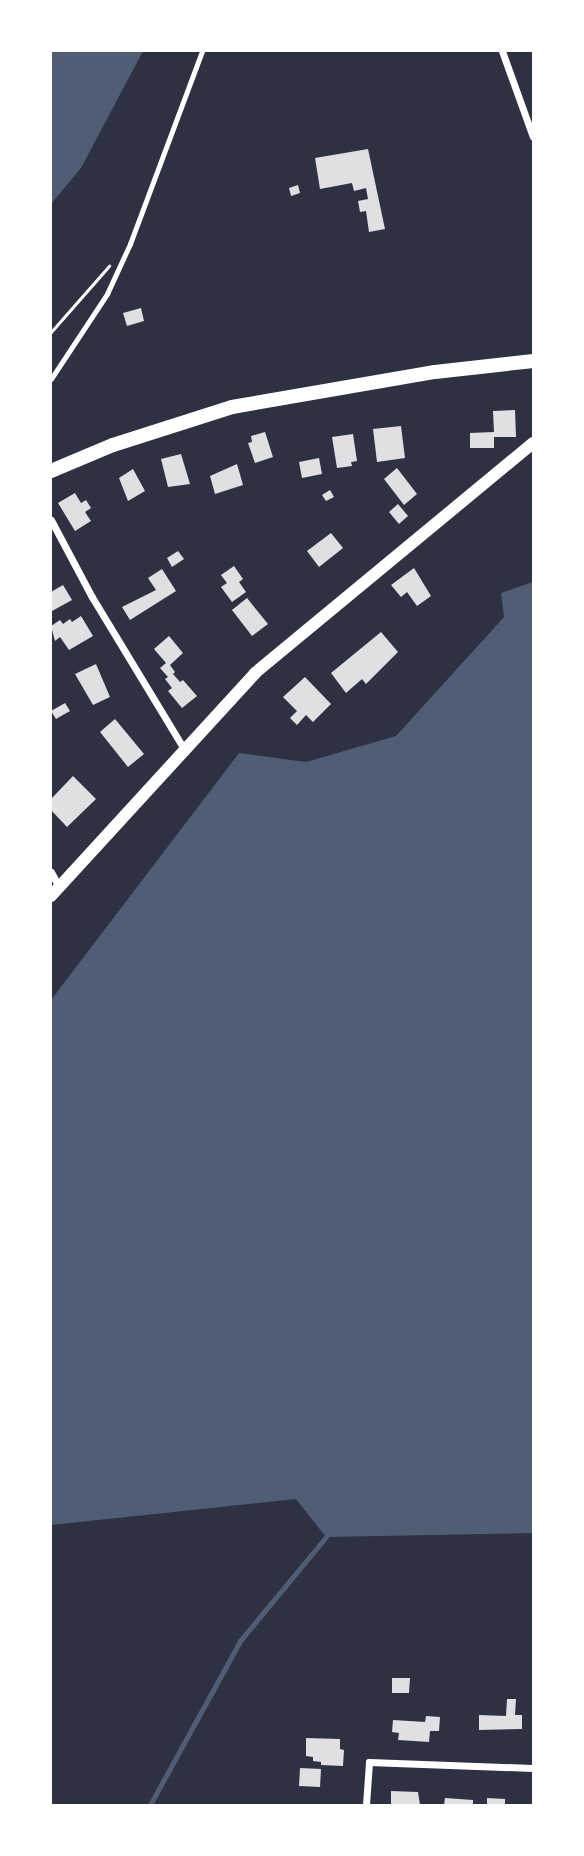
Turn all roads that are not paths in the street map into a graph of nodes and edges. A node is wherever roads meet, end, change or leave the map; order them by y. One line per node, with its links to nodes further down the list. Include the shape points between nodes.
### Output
1 (202, 51): 5 (lane, via 144,210 107,294)
2 (502, 51): 3 (street)
3 (533, 137)
4 (533, 361): 7 (main road, via 435,372 232,407 113,445)
5 (51, 379)
6 (533, 443): 9 (main road, via 255,673)
7 (51, 471)
8 (51, 520): 9 (street)
9 (184, 749): 11 (main road)
10 (51, 872): 11 (street)
11 (55, 891)
12 (533, 1768): 13 (street, via 370,1762)
13 (366, 1805)

